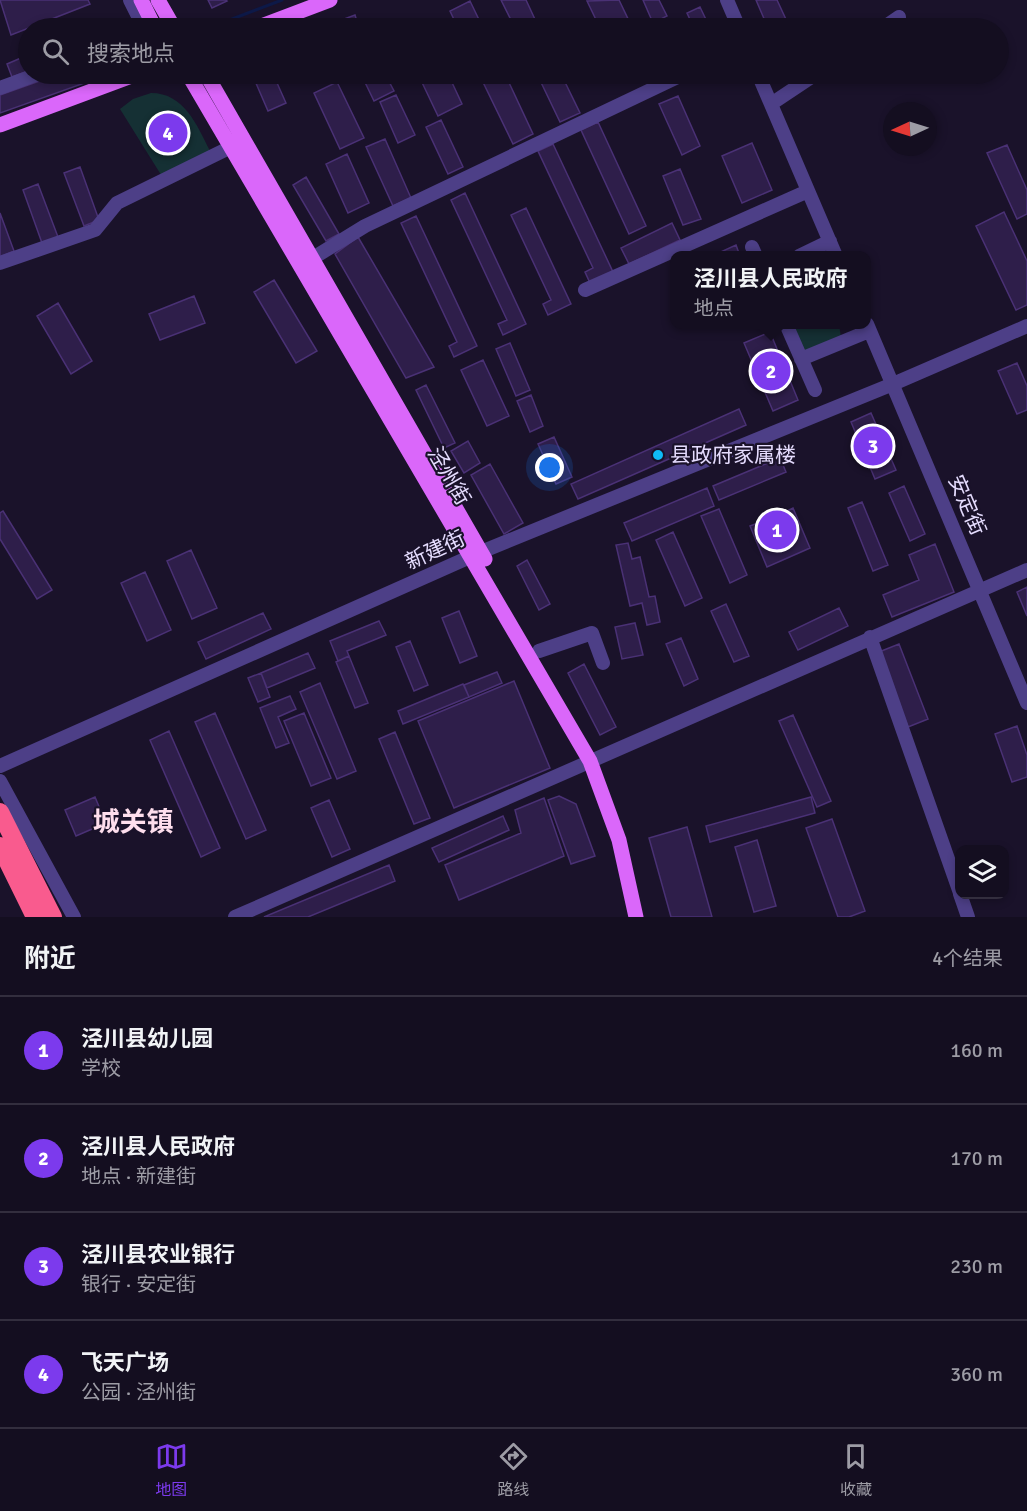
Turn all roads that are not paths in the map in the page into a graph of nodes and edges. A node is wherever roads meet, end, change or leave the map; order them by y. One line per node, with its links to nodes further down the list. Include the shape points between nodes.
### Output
1 (130, 0): 6 (street)
2 (141, 0): 7 (main road)
3 (158, 0): 8 (main road)
4 (330, 0): 9 (main road)
5 (727, 0): 10 (street)
6 (139, 18)
7 (156, 18)
8 (162, 18)
9 (282, 18)
10 (735, 18)
11 (18, 81): 18 (street)
12 (110, 84): 20 (main road)
13 (194, 84): 21 (main road, 泾州街)
14 (212, 84): 28 (main road, 泾州街)
15 (663, 84): 28 (street, via 365,226)
16 (762, 84): 19 (street)
17 (801, 84): 19 (street)
18 (0, 88)
19 (771, 104): 22 (street)
20 (0, 125)
21 (231, 147): 29 (street, via 117,203 95,230); 38 (main road, 泾州街)
22 (808, 191): 23 (street); 24 (street)
23 (830, 241): 25 (street); 26 (street)
24 (673, 251)
25 (808, 251)
26 (834, 251)
27 (670, 252): 30 (street)
28 (313, 258): 38 (main road, 泾州街)
29 (0, 263)
30 (585, 290)
31 (1027, 326): 36 (street, 新建街)
32 (788, 329): 35 (street)
33 (866, 329): 35 (street)
34 (868, 329): 36 (street, 安定街)
35 (801, 359): 37 (street)
36 (893, 384): 38 (street, 新建街); 40 (street, 安定街)
37 (815, 390)
38 (477, 554): 42 (main road, 泾州街); 45 (main road, 泾州街); 46 (street, 新建街)
39 (1027, 570): 40 (street)
40 (981, 591): 41 (street); 44 (street, 安定街)
41 (870, 637): 45 (street); 50 (street)
42 (538, 651): 43 (street, via 592,633); 45 (main road, 泾州街)
43 (603, 663)
44 (1027, 703)
45 (595, 759): 55 (street); 56 (main road, 泾州街); 57 (main road, 泾州街, via 629,838)
46 (0, 766)
47 (0, 782): 54 (street)
48 (0, 812): 53 (highway)
49 (0, 846): 52 (highway)
50 (955, 879)
51 (962, 899): 58 (street)
52 (35, 917)
53 (53, 917)
54 (74, 917)
55 (235, 917)
56 (636, 917)
57 (647, 917)
58 (968, 917)

